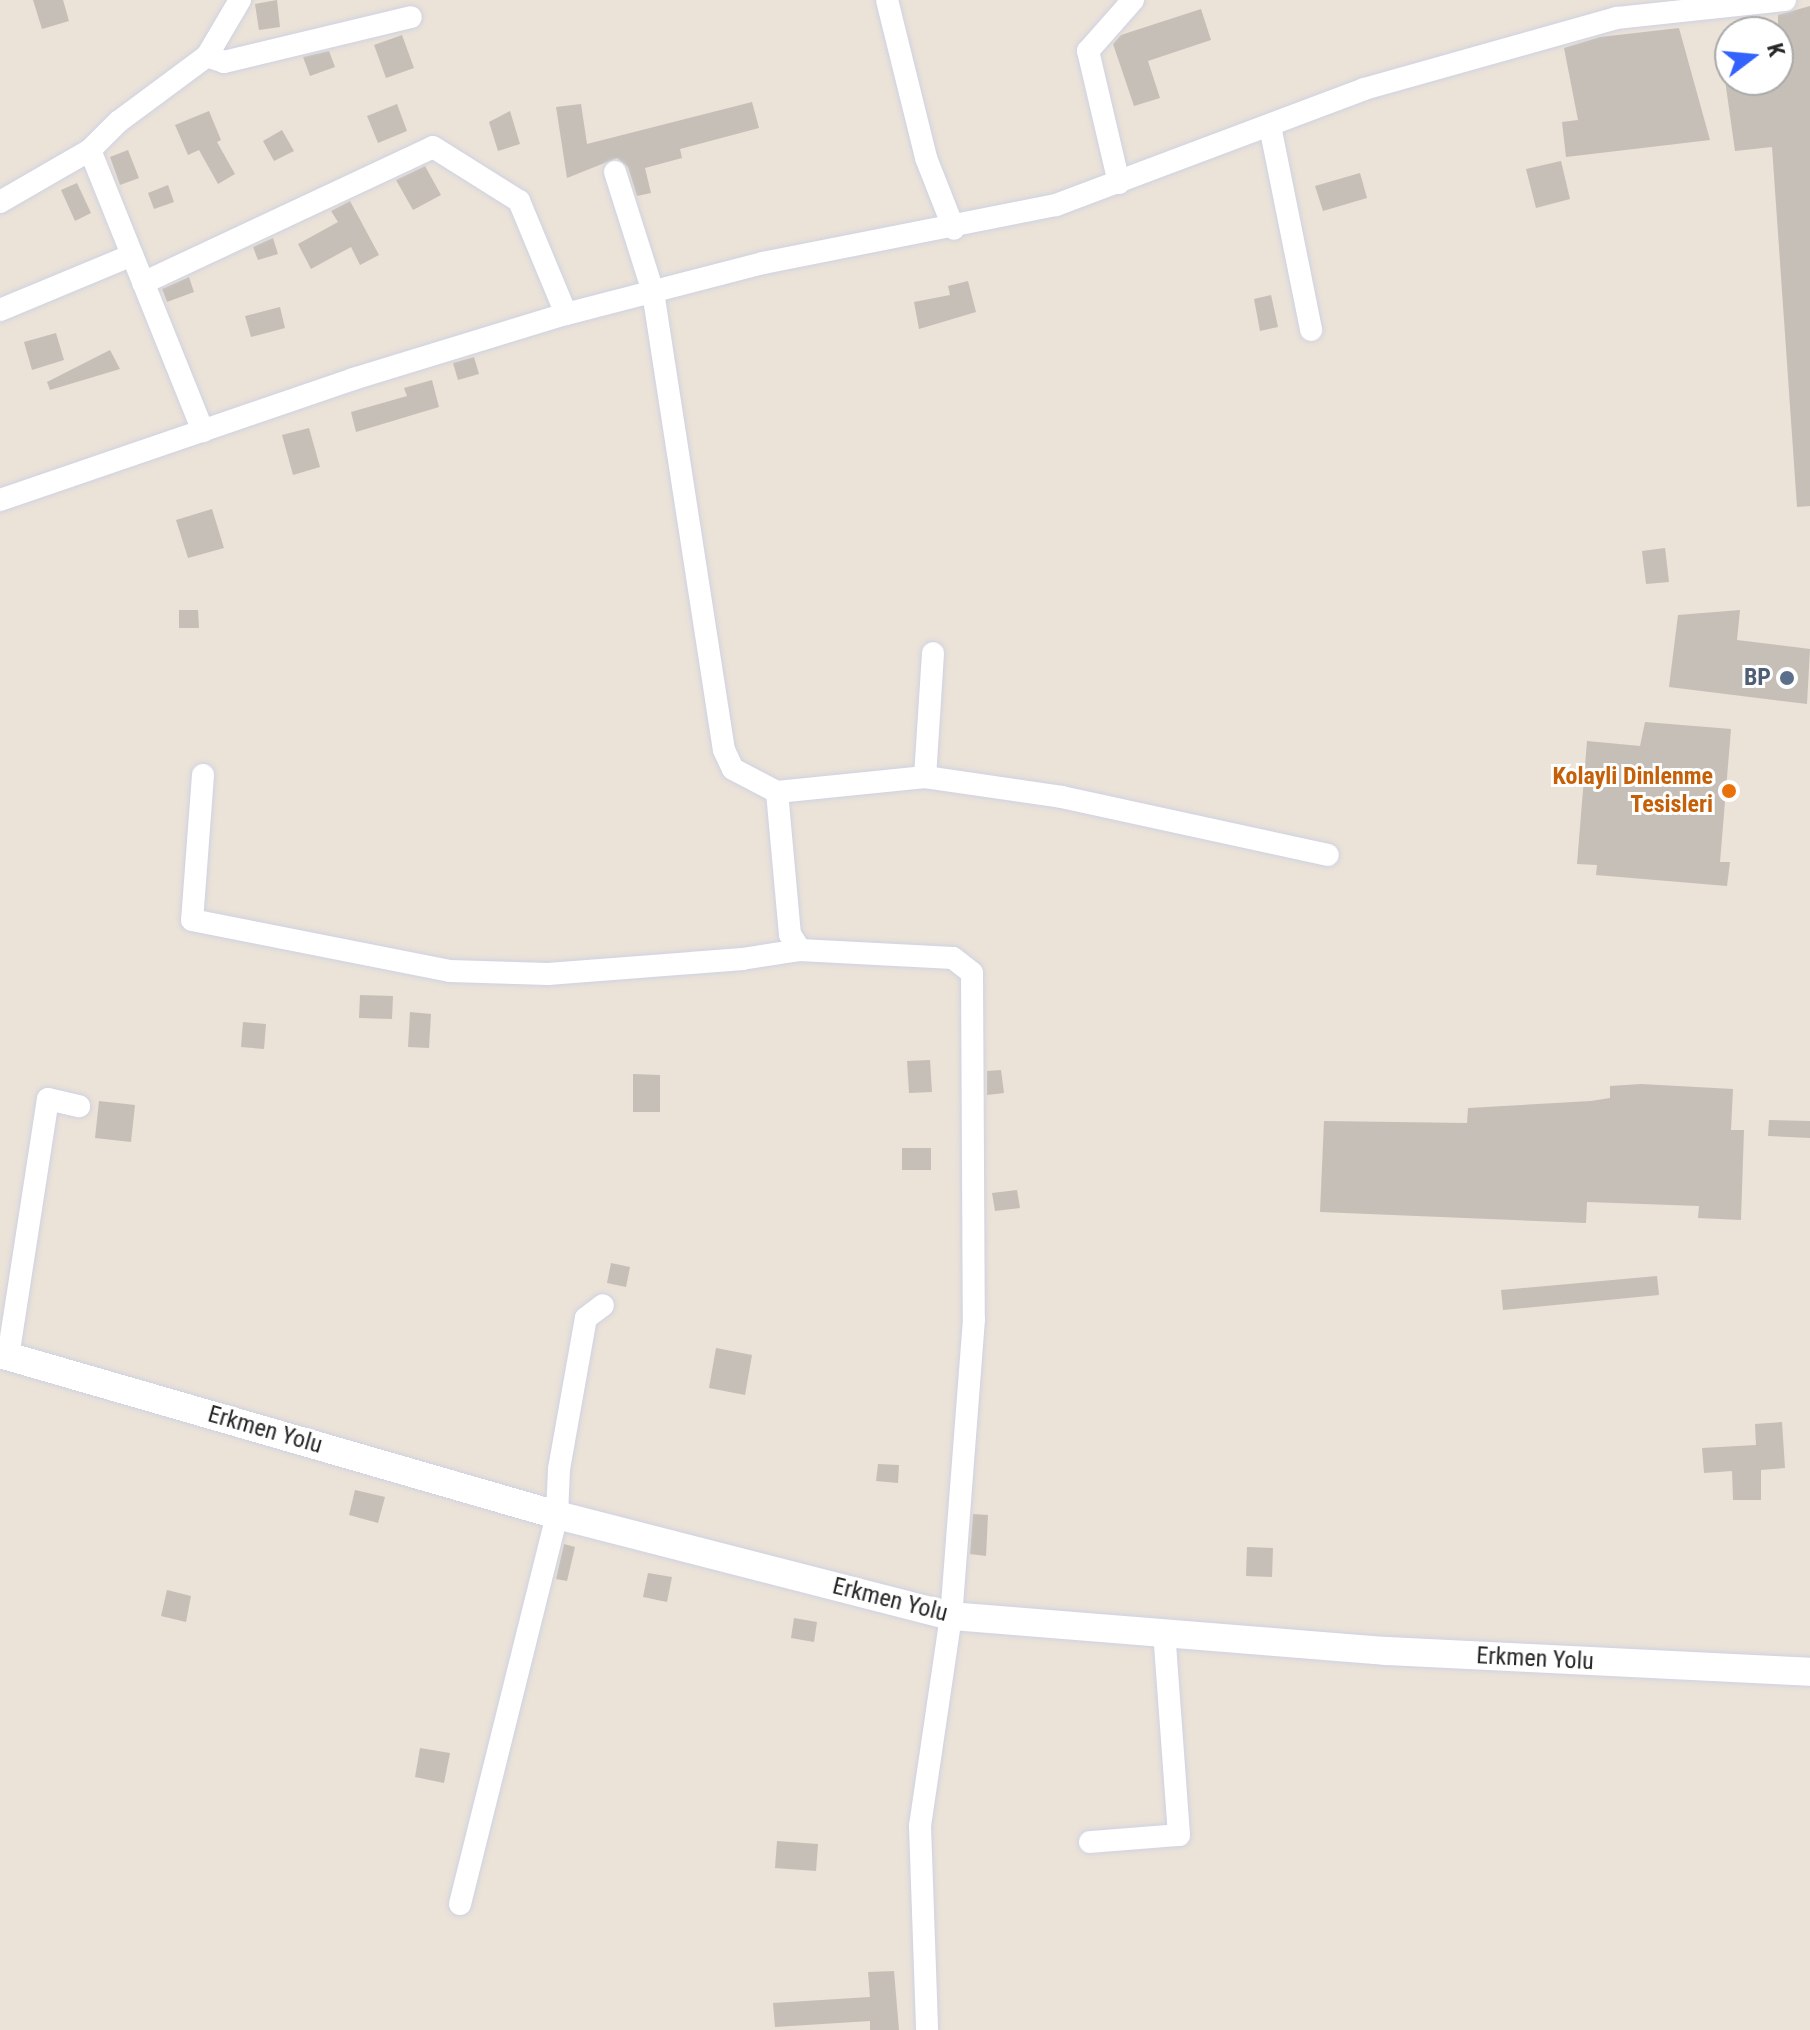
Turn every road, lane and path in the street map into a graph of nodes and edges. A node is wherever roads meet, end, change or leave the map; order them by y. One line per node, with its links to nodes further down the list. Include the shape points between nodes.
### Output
1 (240, 0): 6 (street)
2 (887, 0): 12 (street, via 926,158)
3 (1133, 0): 10 (street, via 1088,51)
4 (1785, 0): 7 (street, via 1617,18 1364,89)
5 (411, 17): 6 (street, via 224,62)
6 (207, 56): 8 (street, via 118,122)
7 (1270, 126): 10 (street); 18 (street)
8 (90, 150): 11 (street); 13 (street)
9 (615, 172): 15 (street)
10 (1119, 183): 12 (street, via 1056,205)
11 (0, 202)
12 (954, 229): 15 (street, via 763,263)
13 (132, 255): 14 (street); 16 (street)
14 (143, 283): 17 (street, via 433,147 519,201); 19 (street)
15 (653, 292): 17 (street); 24 (street, via 724,750 733,769)
16 (0, 310)
17 (566, 314): 19 (street)
18 (1311, 330)
19 (203, 431): 20 (street)
20 (0, 500)
21 (933, 653): 23 (street)
22 (203, 775): 26 (street, via 192,920 450,971 548,974)
23 (925, 777): 24 (street); 25 (street, via 1062,797)
24 (777, 792): 26 (street, via 790,934)
25 (1328, 855)
26 (800, 950): 31 (street, via 953,958 972,973 974,1319)
27 (79, 1106): 29 (street, via 48,1099)
28 (603, 1305): 30 (street, via 586,1318 559,1469)
29 (4, 1356): 30 (street, Erkmen Yolu)
30 (557, 1515): 31 (street, Erkmen Yolu); 35 (street)
31 (951, 1616): 32 (street, Erkmen Yolu); 36 (street, via 920,1826)
32 (1164, 1633): 33 (street, Erkmen Yolu, via 1386,1651); 34 (street, via 1179,1835)
33 (1810, 1672)
34 (1090, 1842)
35 (460, 1904)
36 (927, 2030)

